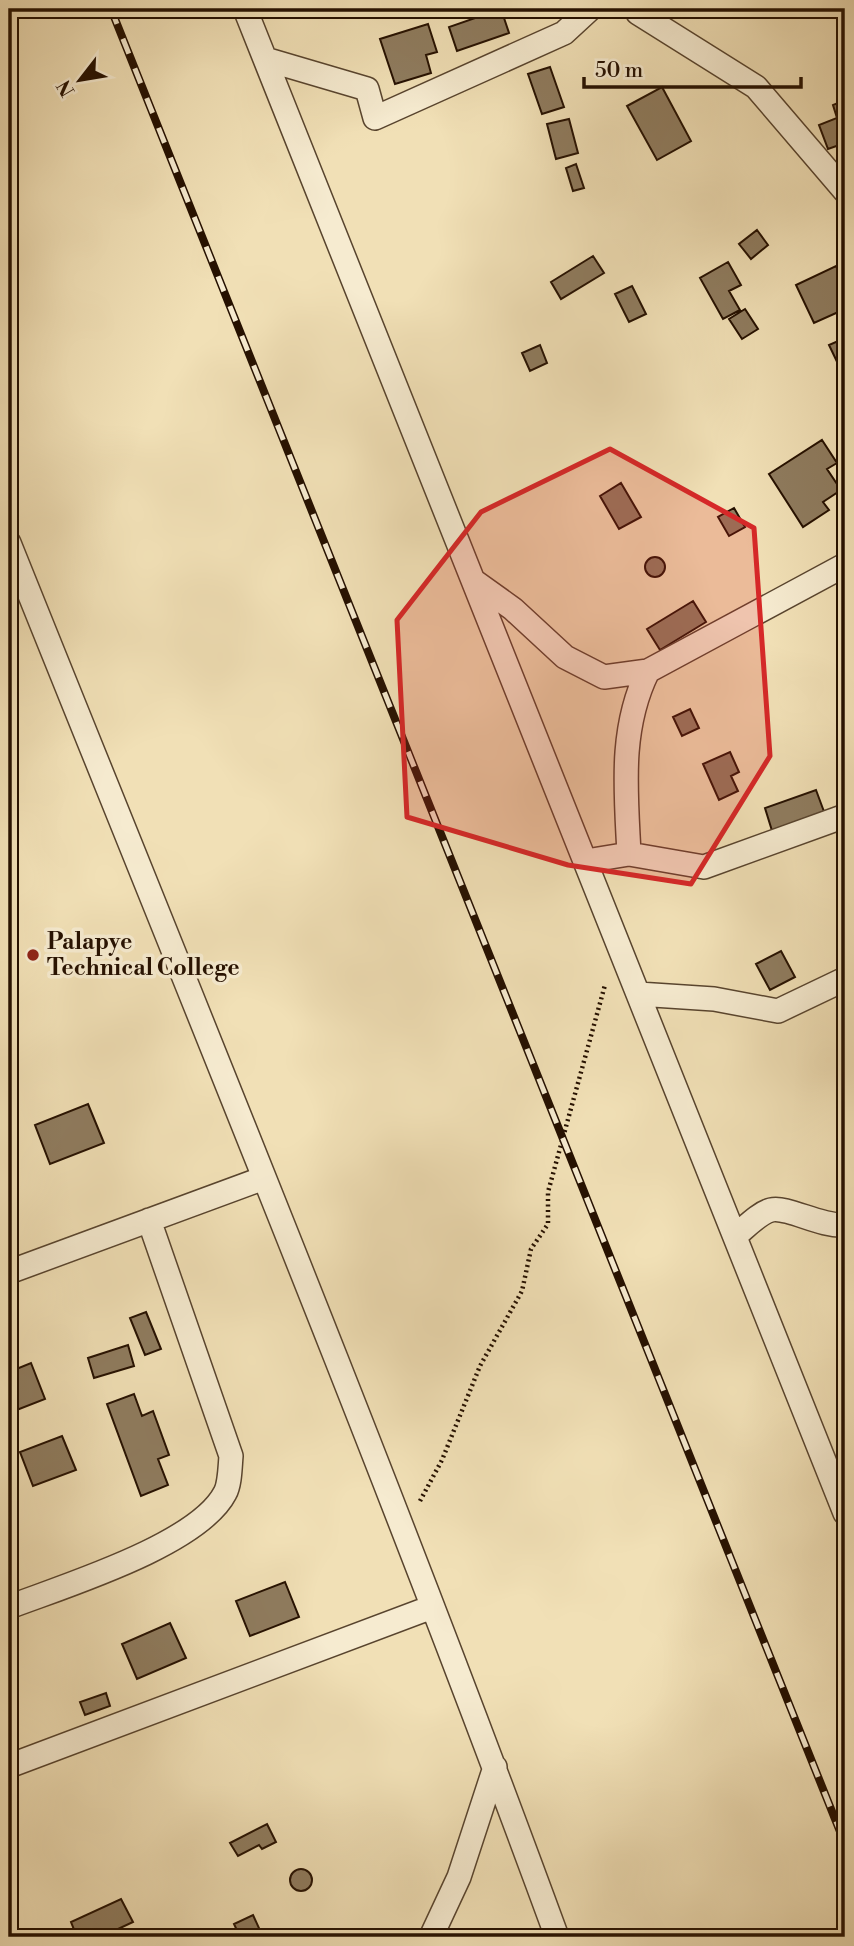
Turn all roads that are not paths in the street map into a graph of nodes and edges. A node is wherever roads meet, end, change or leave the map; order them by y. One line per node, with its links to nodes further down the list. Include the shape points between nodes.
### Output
1 (245, 9): 4 (street)
2 (590, 9): 4 (street, via 564,33 375,118 367,89)
3 (638, 9): 5 (street, via 756,87)
4 (265, 59): 8 (street)
5 (845, 191)
6 (9, 543): 15 (street)
7 (845, 565): 9 (street)
8 (474, 581): 9 (street, via 513,609 565,657 604,677); 12 (street)
9 (648, 671): 11 (street, via 632,714 625,768)
10 (845, 816): 11 (street, via 704,867)
11 (629, 854): 12 (street)
12 (586, 861): 14 (street)
13 (845, 979): 14 (street, via 778,1011 714,999)
14 (638, 994): 18 (street)
15 (264, 1178): 16 (street); 22 (street)
16 (149, 1220): 19 (street); 21 (street, via 231,1456 226,1492 198,1524 167,1542)
17 (845, 1225): 18 (street, via 811,1222 787,1210 770,1210)
18 (735, 1236): 20 (street)
19 (9, 1272)
20 (845, 1513)
21 (9, 1607)
22 (432, 1607): 23 (street); 24 (street)
23 (9, 1766)
24 (495, 1767): 25 (street, via 459,1877); 26 (street)
25 (430, 1937)
26 (557, 1937)

